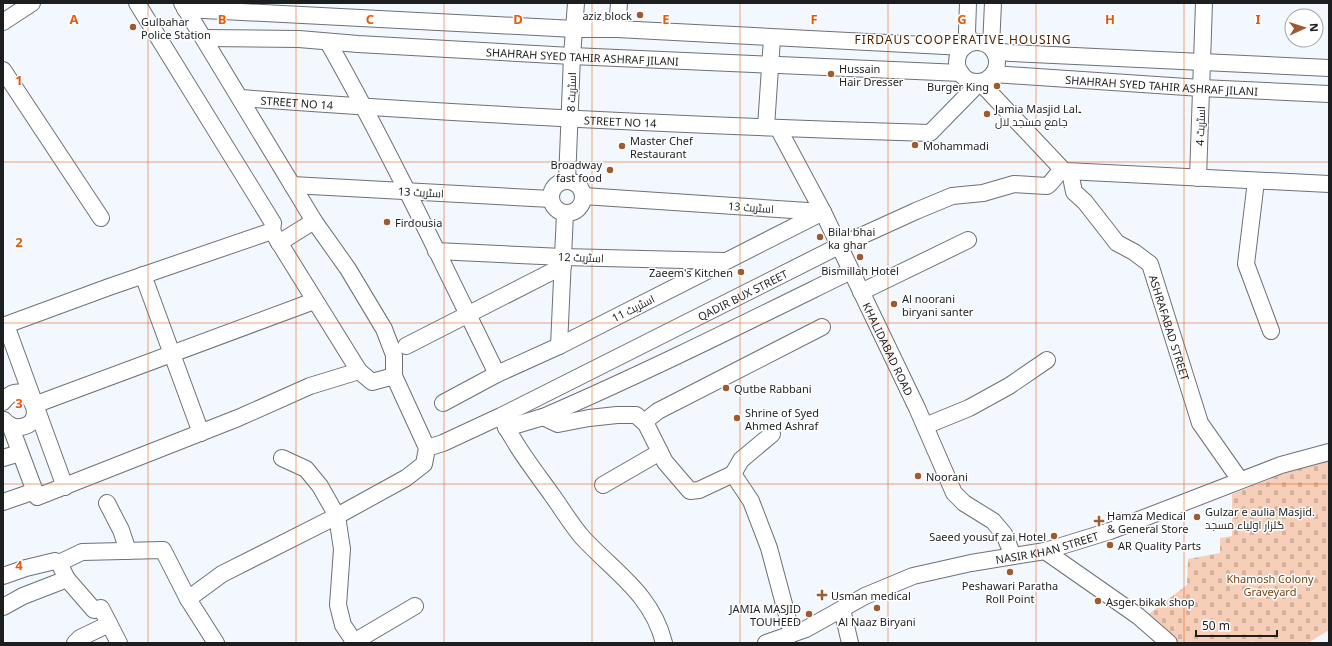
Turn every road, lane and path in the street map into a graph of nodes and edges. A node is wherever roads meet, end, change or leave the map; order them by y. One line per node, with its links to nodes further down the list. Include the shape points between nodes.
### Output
1 (137, 3): 45 (street, via 273,223)
2 (576, 3): 11 (street, اسٹریٹ 8)
3 (619, 3): 12 (street)
4 (968, 3): 17 (street)
5 (993, 3): 18 (street)
6 (1204, 3): 20 (street, اسٹریٹ 4)
7 (30, 4): 10 (street)
8 (184, 6): 9 (street); 13 (street)
9 (344, 18): 11 (street); 16 (street)
10 (3, 22)
11 (575, 29): 12 (street); 19 (street, اسٹریٹ 8)
12 (617, 30): 14 (street)
13 (204, 38): 15 (street, SHAHRAH SYED TAHIR ASHRAF JILANI, via 298,39); 28 (street)
14 (772, 38): 17 (street); 21 (street)
15 (328, 42): 16 (street, SHAHRAH SYED TAHIR ASHRAF JILANI); 29 (street)
16 (348, 44): 19 (street, SHAHRAH SYED TAHIR ASHRAF JILANI)
17 (967, 45): 18 (street, via 985,43); 24 (street, via 957,59)
18 (993, 49): 20 (street, via 1011,53); 25 (street, via 997,65)
19 (572, 56): 21 (street, SHAHRAH SYED TAHIR ASHRAF JILANI); 30 (street, اسٹریٹ 8)
20 (1201, 62): 22 (street); 26 (street, اسٹریٹ 4)
21 (770, 64): 24 (street, SHAHRAH SYED TAHIR ASHRAF JILANI); 31 (street)
22 (1329, 68)
23 (3, 70): 43 (street)
24 (961, 73): 25 (street, via 973,82)
25 (987, 78): 26 (street, SHAHRAH SYED TAHIR ASHRAF JILANI); 31 (street, STREET NO 14, via 930,133); 32 (street)
26 (1201, 88): 27 (street, SHAHRAH SYED TAHIR ASHRAF JILANI); 33 (street, اسٹریٹ 4)
27 (1329, 94)
28 (240, 98): 29 (street, STREET NO 14); 37 (street)
29 (365, 107): 30 (street, STREET NO 14); 38 (street)
30 (570, 118): 31 (street, STREET NO 14); 34 (street, اسٹریٹ 8)
31 (772, 128): 41 (street, KHALIDABAD ROAD)
32 (1067, 171): 33 (street); 47 (street, QADIR BUX STREET, via 1058,173 1047,186 1014,184 983,194 952,196); 83 (street, ASHRAFABAD STREET, via 1074,192 1117,243 1150,264 1200,423)
33 (1198, 178): 35 (street)
34 (567, 180): 39 (street, via 577,184); 40 (street, via 555,186)
35 (1256, 181): 36 (street); 58 (street, via 1246,264)
36 (1329, 184)
37 (292, 185): 38 (street, اسٹریٹ 13); 44 (street)
38 (408, 192): 40 (street, اسٹریٹ 13); 48 (street)
39 (583, 196): 41 (street, اسٹریٹ 13); 42 (street, via 583,202 577,210)
40 (551, 199): 42 (street, via 557,210)
41 (823, 212): 47 (street, KHALIDABAD ROAD); 50 (street, اسٹریٹ 11)
42 (565, 213): 49 (street)
43 (101, 218)
44 (314, 221): 45 (street); 65 (street, via 348,269 384,329 394,355)
45 (275, 237): 52 (street); 54 (street)
46 (968, 240): 53 (street)
47 (839, 246): 51 (street, KHALIDABAD ROAD); 71 (street, QADIR BUX STREET)
48 (436, 251): 49 (street, اسٹریٹ 12); 55 (street)
49 (563, 261): 50 (street, اسٹریٹ 12); 55 (street); 60 (street)
50 (726, 261): 60 (street, اسٹریٹ 11)
51 (851, 271): 53 (street, KHALIDABAD ROAD); 69 (street)
52 (142, 275): 56 (street); 61 (street)
53 (861, 292): 73 (street, KHALIDABAD ROAD)
54 (314, 301): 61 (street); 63 (street)
55 (467, 314): 59 (street); 64 (street)
56 (4, 325): 68 (street)
57 (822, 327): 72 (street, via 658,411)
58 (1271, 331)
59 (406, 346)
60 (559, 346): 64 (street, اسٹریٹ 11)
61 (172, 353): 68 (street); 74 (street)
62 (1047, 360): 73 (street, via 969,408)
63 (359, 371): 65 (street, via 372,382); 74 (street, via 310,386)
64 (497, 374): 67 (street, اسٹریٹ 11)
65 (394, 376): 76 (street)
66 (3, 402): 68 (street, via 11,395 20,393 31,399)
67 (443, 403)
68 (34, 405): 70 (street, via 34,417 22,427 16,427); 85 (street)
69 (543, 417): 71 (street); 72 (street, via 558,424 589,418 636,415)
70 (7, 421): 79 (street)
71 (503, 422): 76 (street, QADIR BUX STREET); 106 (street, via 511,438 582,536 644,599 660,627)
72 (644, 422): 77 (street)
73 (924, 426): 92 (street, KHALIDABAD ROAD, via 954,493 964,503 992,521 1004,534)
74 (201, 433): 85 (street)
75 (772, 434): 82 (street, via 741,460)
76 (426, 448): 89 (street, via 424,464 406,478)
77 (660, 452): 82 (street, via 665,462 690,491 699,490); 84 (street)
78 (1329, 452): 83 (street, NASIR KHAN STREET, via 1281,465)
79 (20, 453): 80 (street); 86 (street)
80 (3, 458)
81 (282, 458): 89 (street, via 306,469 320,486)
82 (733, 474): 101 (street, via 751,501 770,548)
83 (1240, 480): 91 (street, NASIR KHAN STREET, via 1110,531)
84 (603, 485)
85 (65, 487): 86 (street, via 37,497)
86 (35, 491): 87 (street)
87 (3, 502)
88 (107, 503): 90 (street, via 121,530)
89 (337, 516): 96 (street, via 222,574); 105 (street, via 342,548 338,605 343,625)
90 (128, 551): 93 (street, via 82,552); 96 (street, via 163,550)
91 (1045, 551): 92 (street, NASIR KHAN STREET); 109 (street, via 1138,616)
92 (1013, 556): 99 (street, NASIR KHAN STREET, via 913,576 865,596)
93 (59, 563): 94 (street, via 55,561); 95 (street)
94 (3, 576)
95 (67, 579): 98 (street); 100 (street, via 94,610 101,608)
96 (188, 599): 104 (street)
97 (415, 606): 105 (street)
98 (3, 607)
99 (842, 609): 101 (street, NASIR KHAN STREET); 108 (street)
100 (109, 624): 102 (street); 103 (street, via 80,638)
101 (792, 634): 107 (street, NASIR KHAN STREET)
102 (119, 642)
103 (76, 643)
104 (216, 643)
105 (354, 643)
106 (664, 643)
107 (766, 643)
108 (850, 643)
109 (1169, 643)

